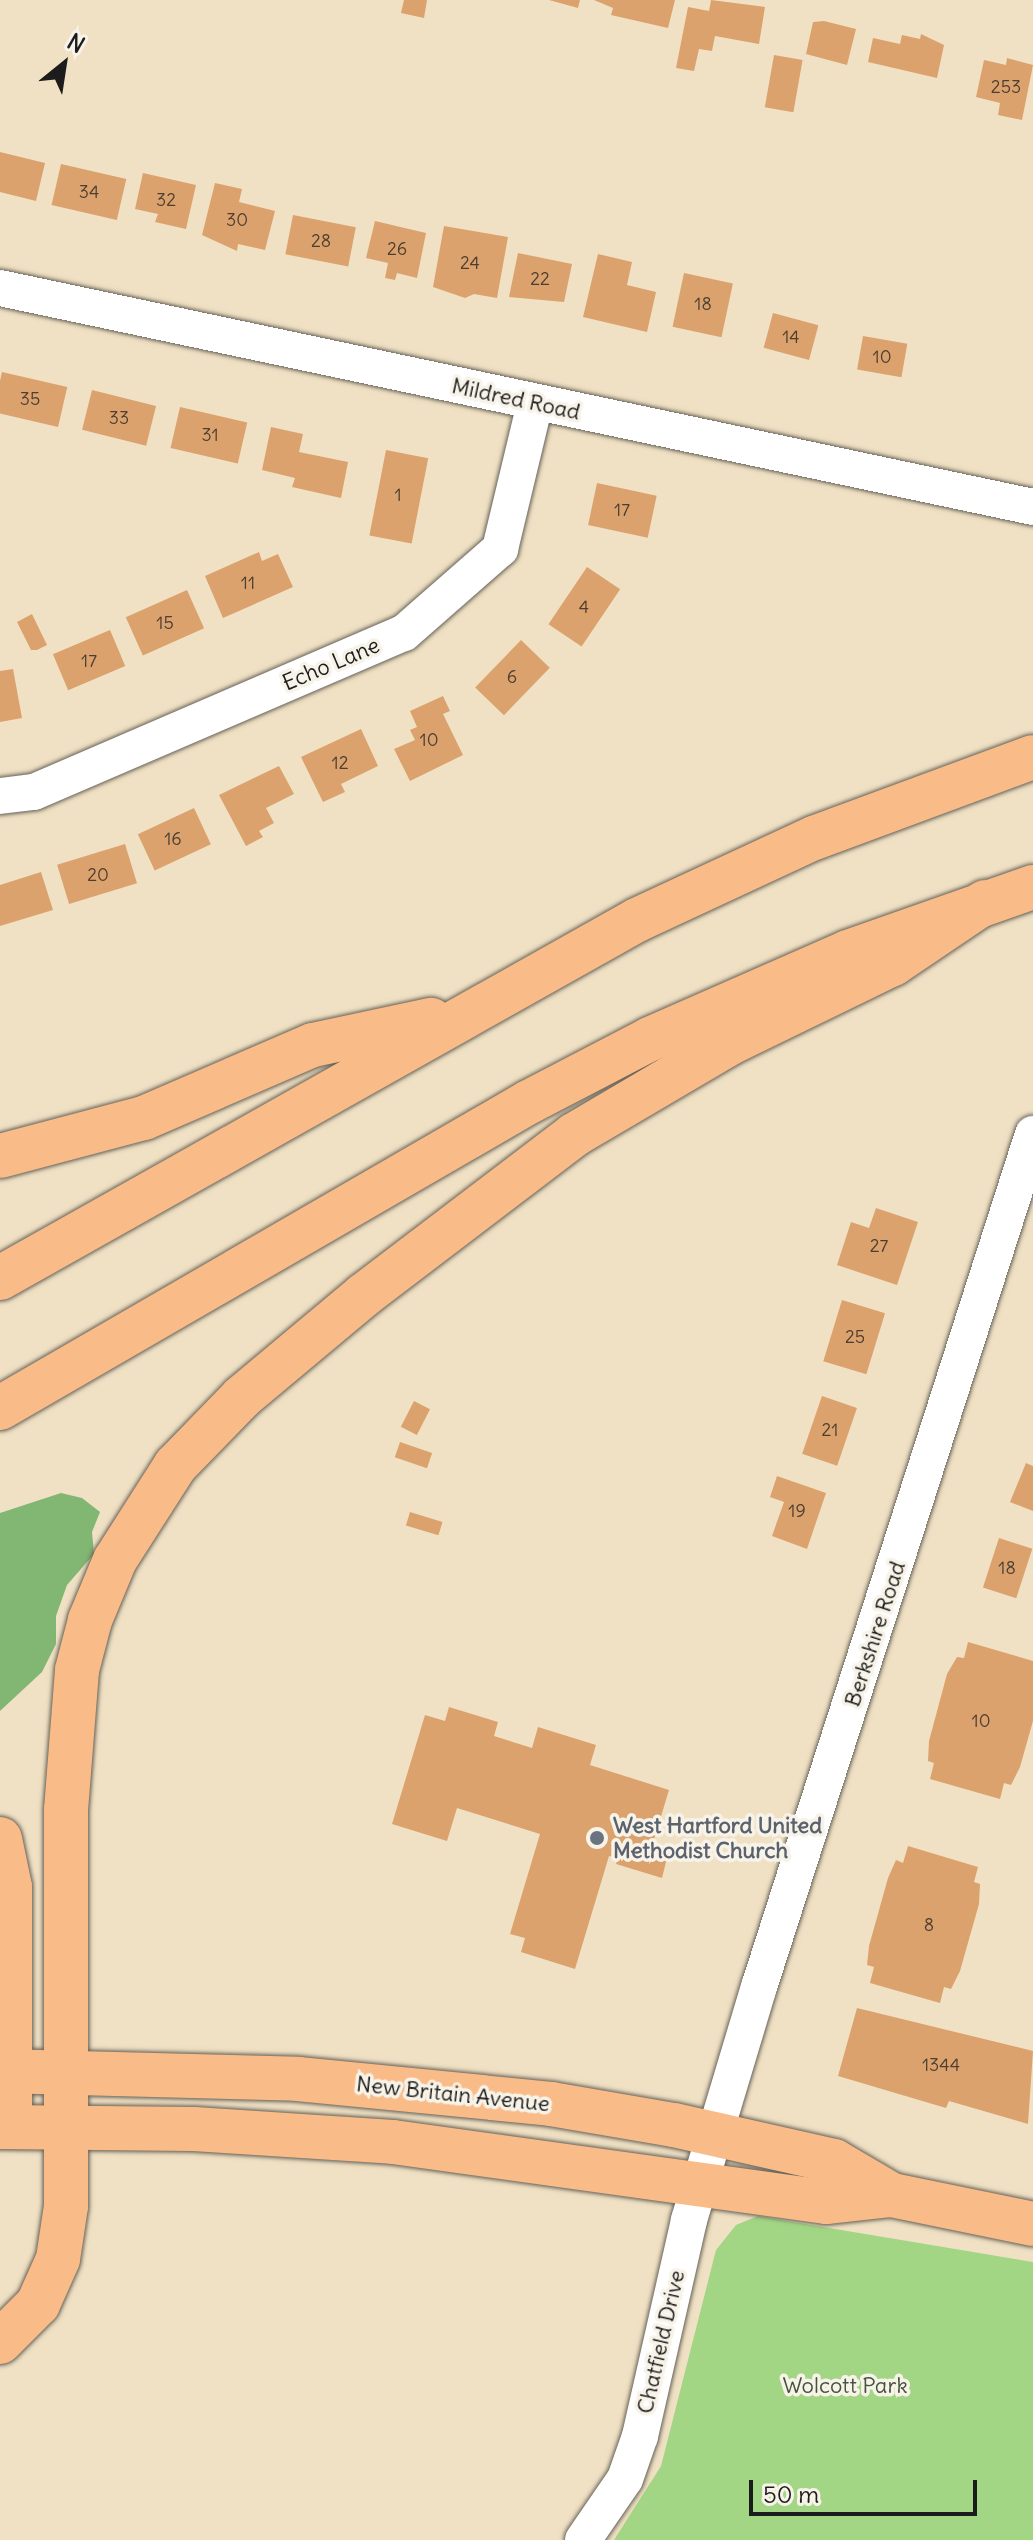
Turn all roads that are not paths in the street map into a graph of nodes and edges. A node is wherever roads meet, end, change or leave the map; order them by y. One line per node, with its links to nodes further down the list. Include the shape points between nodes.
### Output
1 (0, 288): 2 (street, Mildred Road)
2 (535, 403): 3 (street, Mildred Road); 5 (street, Echo Lane, via 500,549 404,633 34,792)
3 (1033, 507)
4 (1033, 757): 8 (main road, via 772,856 626,925)
5 (0, 796)
6 (1033, 887): 7 (main road)
7 (985, 902): 12 (main road, via 773,983 592,1068); 15 (main road, via 893,964 730,1043 561,1144 303,1346 209,1428 175,1466 115,1560 90,1620 77,1670 66,1810)
8 (461, 1015): 10 (main road, via 313,1045 144,1118); 11 (main road)
9 (1033, 1134): 18 (street, Berkshire Road)
10 (0, 1156)
11 (0, 1278)
12 (0, 1408)
13 (0, 1839): 14 (main road, via 10,1887)
14 (5, 2071): 15 (main road, New Britain Avenue); 16 (main road)
15 (66, 2072): 17 (main road); 18 (main road, New Britain Avenue, via 245,2076 419,2089 573,2107)
16 (5, 2126): 17 (main road, New Britain Avenue)
17 (66, 2126): 19 (main road, New Britain Avenue, via 368,2140); 22 (main road, via 66,2206 58,2259 38,2304)
18 (715, 2134): 19 (street, Chatfield Drive); 20 (main road, New Britain Avenue, via 834,2161)
19 (701, 2182): 20 (main road, New Britain Avenue, via 826,2202); 23 (street, Chatfield Drive, via 640,2436 625,2479)
20 (892, 2195): 21 (main road, New Britain Avenue)
21 (1033, 2224)
22 (0, 2342)
23 (583, 2540)

